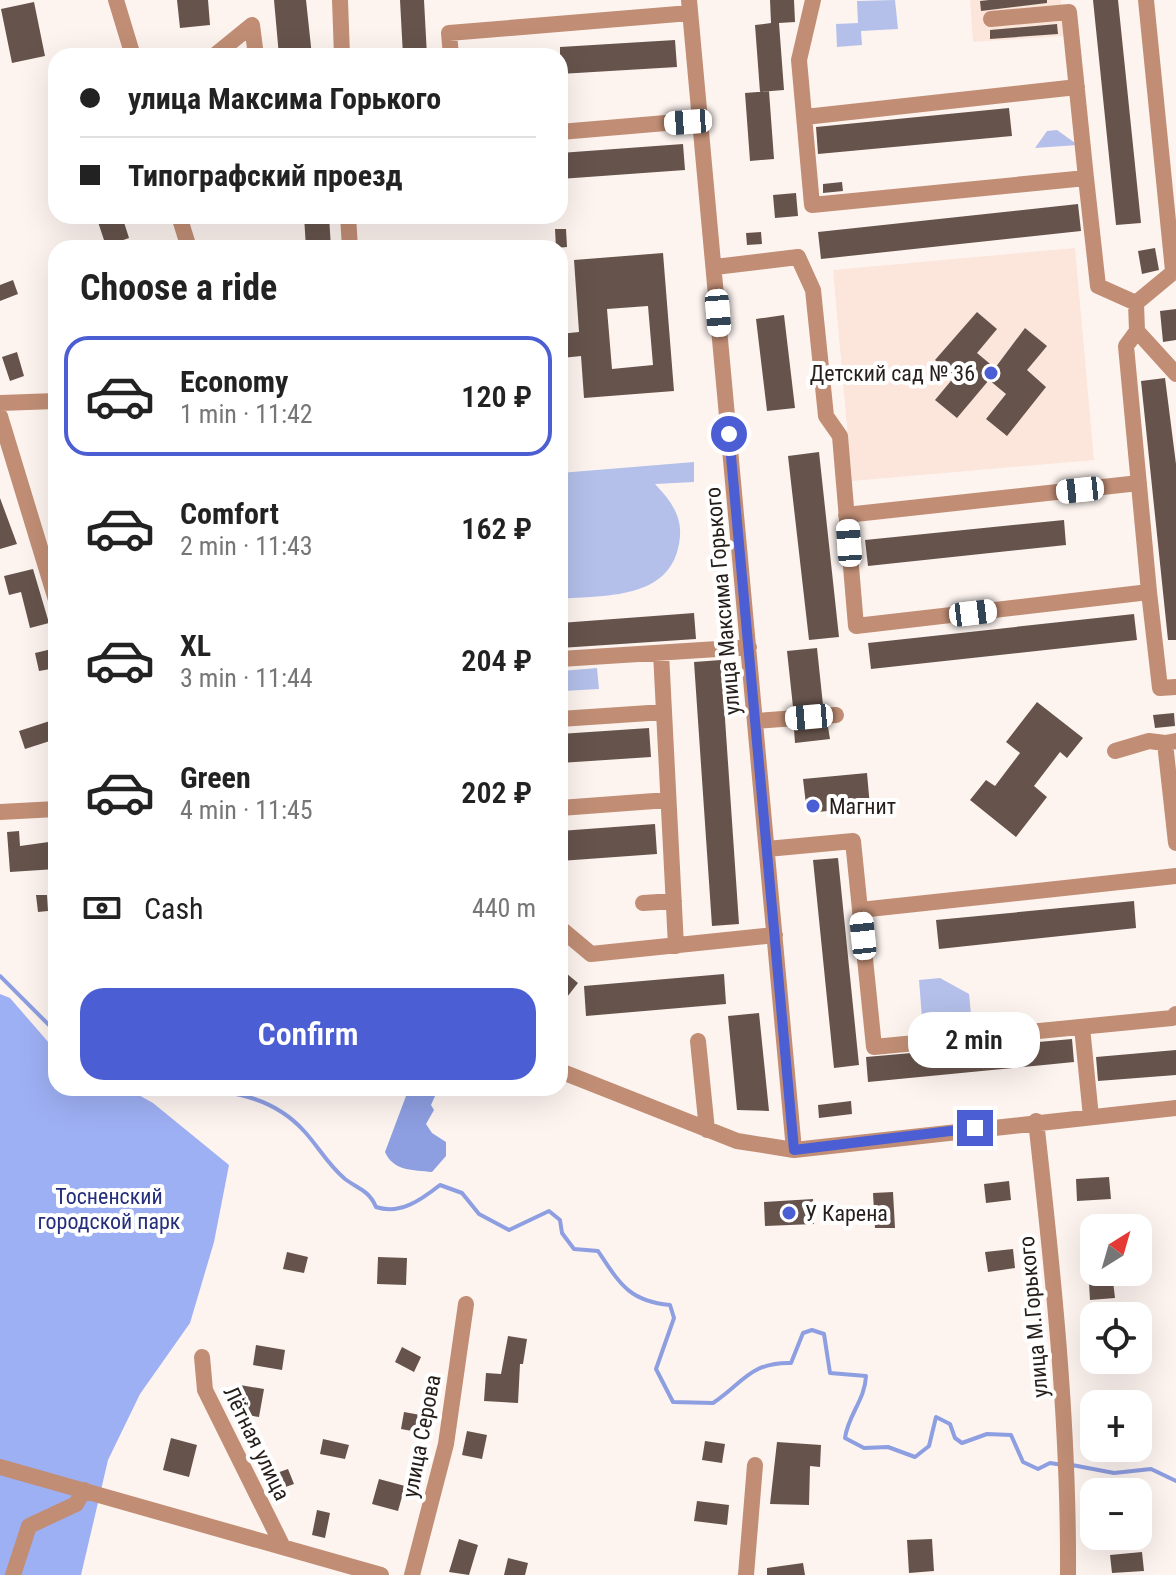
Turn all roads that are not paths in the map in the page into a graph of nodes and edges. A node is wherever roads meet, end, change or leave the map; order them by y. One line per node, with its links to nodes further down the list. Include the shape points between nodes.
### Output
1 (116, 0): 7 (street)
2 (340, 0): 10 (street)
3 (813, 0): 13 (street, via 799,60)
4 (1146, 0): 18 (street)
5 (690, 6): 11 (street, via 449,33); 14 (street, улица Максима Горького)
6 (991, 19): 12 (street, via 1069,12)
7 (131, 48)
8 (224, 48): 9 (street, via 252,25)
9 (255, 48)
10 (342, 48)
11 (450, 48)
12 (1077, 87): 13 (street); 16 (street)
13 (805, 117): 16 (street, via 812,205)
14 (701, 120): 15 (street); 17 (street, улица Максима Горького)
15 (568, 131)
16 (1086, 178): 19 (street, via 1098,286)
17 (715, 267): 26 (street, via 798,257 813,290 826,416 840,436); 29 (street, улица Максима Горького)
18 (1174, 270): 19 (street)
19 (1136, 303): 20 (street)
20 (1137, 331): 21 (street); 25 (street, via 1126,346)
21 (1176, 374)
22 (48, 401): 23 (street)
23 (0, 403)
24 (0, 416): 27 (street)
25 (1139, 483): 26 (street); 28 (street)
26 (846, 515): 28 (street, via 856,626)
27 (48, 574)
28 (1149, 592): 32 (street, via 1160,688)
29 (749, 647): 30 (street); 36 (street, улица Максима Горького)
30 (661, 653): 31 (street); 33 (street)
31 (568, 659)
32 (1176, 687)
33 (664, 712): 35 (street); 39 (street)
34 (836, 715): 36 (street)
35 (568, 718)
36 (756, 721): 44 (street, улица Максима Горького)
37 (1170, 742): 38 (street, via 1149,741); 43 (street)
38 (1115, 751)
39 (668, 800): 40 (street); 46 (street)
40 (568, 807)
41 (48, 809): 42 (street)
42 (0, 812)
43 (1176, 843)
44 (767, 849): 48 (street, via 853,841); 50 (street, улица Максима Горького)
45 (1176, 876): 48 (street)
46 (674, 901): 47 (street); 51 (street)
47 (643, 903)
48 (860, 910): 53 (street, via 874,1047)
49 (568, 935): 51 (street, via 591,954)
50 (775, 935): 51 (street); 60 (street, улица Максима Горького)
51 (676, 946)
52 (1176, 1014): 53 (street)
53 (1082, 1027): 57 (street)
54 (698, 1041): 59 (street)
55 (568, 1074): 59 (street)
56 (1176, 1108): 57 (street)
57 (1091, 1117): 58 (street)
58 (1036, 1121): 60 (street); 72 (street, улица М.Горького, via 1064,1436)
59 (707, 1130): 60 (street)
60 (794, 1150)
61 (466, 1304): 70 (street, улица Серова, via 446,1444)
62 (202, 1357): 66 (street, Лётная улица, via 205,1390)
63 (755, 1465): 71 (street)
64 (0, 1467): 65 (street)
65 (84, 1490): 66 (street); 68 (street, via 76,1504 29,1526)
66 (282, 1545): 67 (street)
67 (362, 1572): 69 (street)
68 (13, 1575)
69 (381, 1575)
70 (412, 1575)
71 (746, 1575)
72 (1068, 1575)

